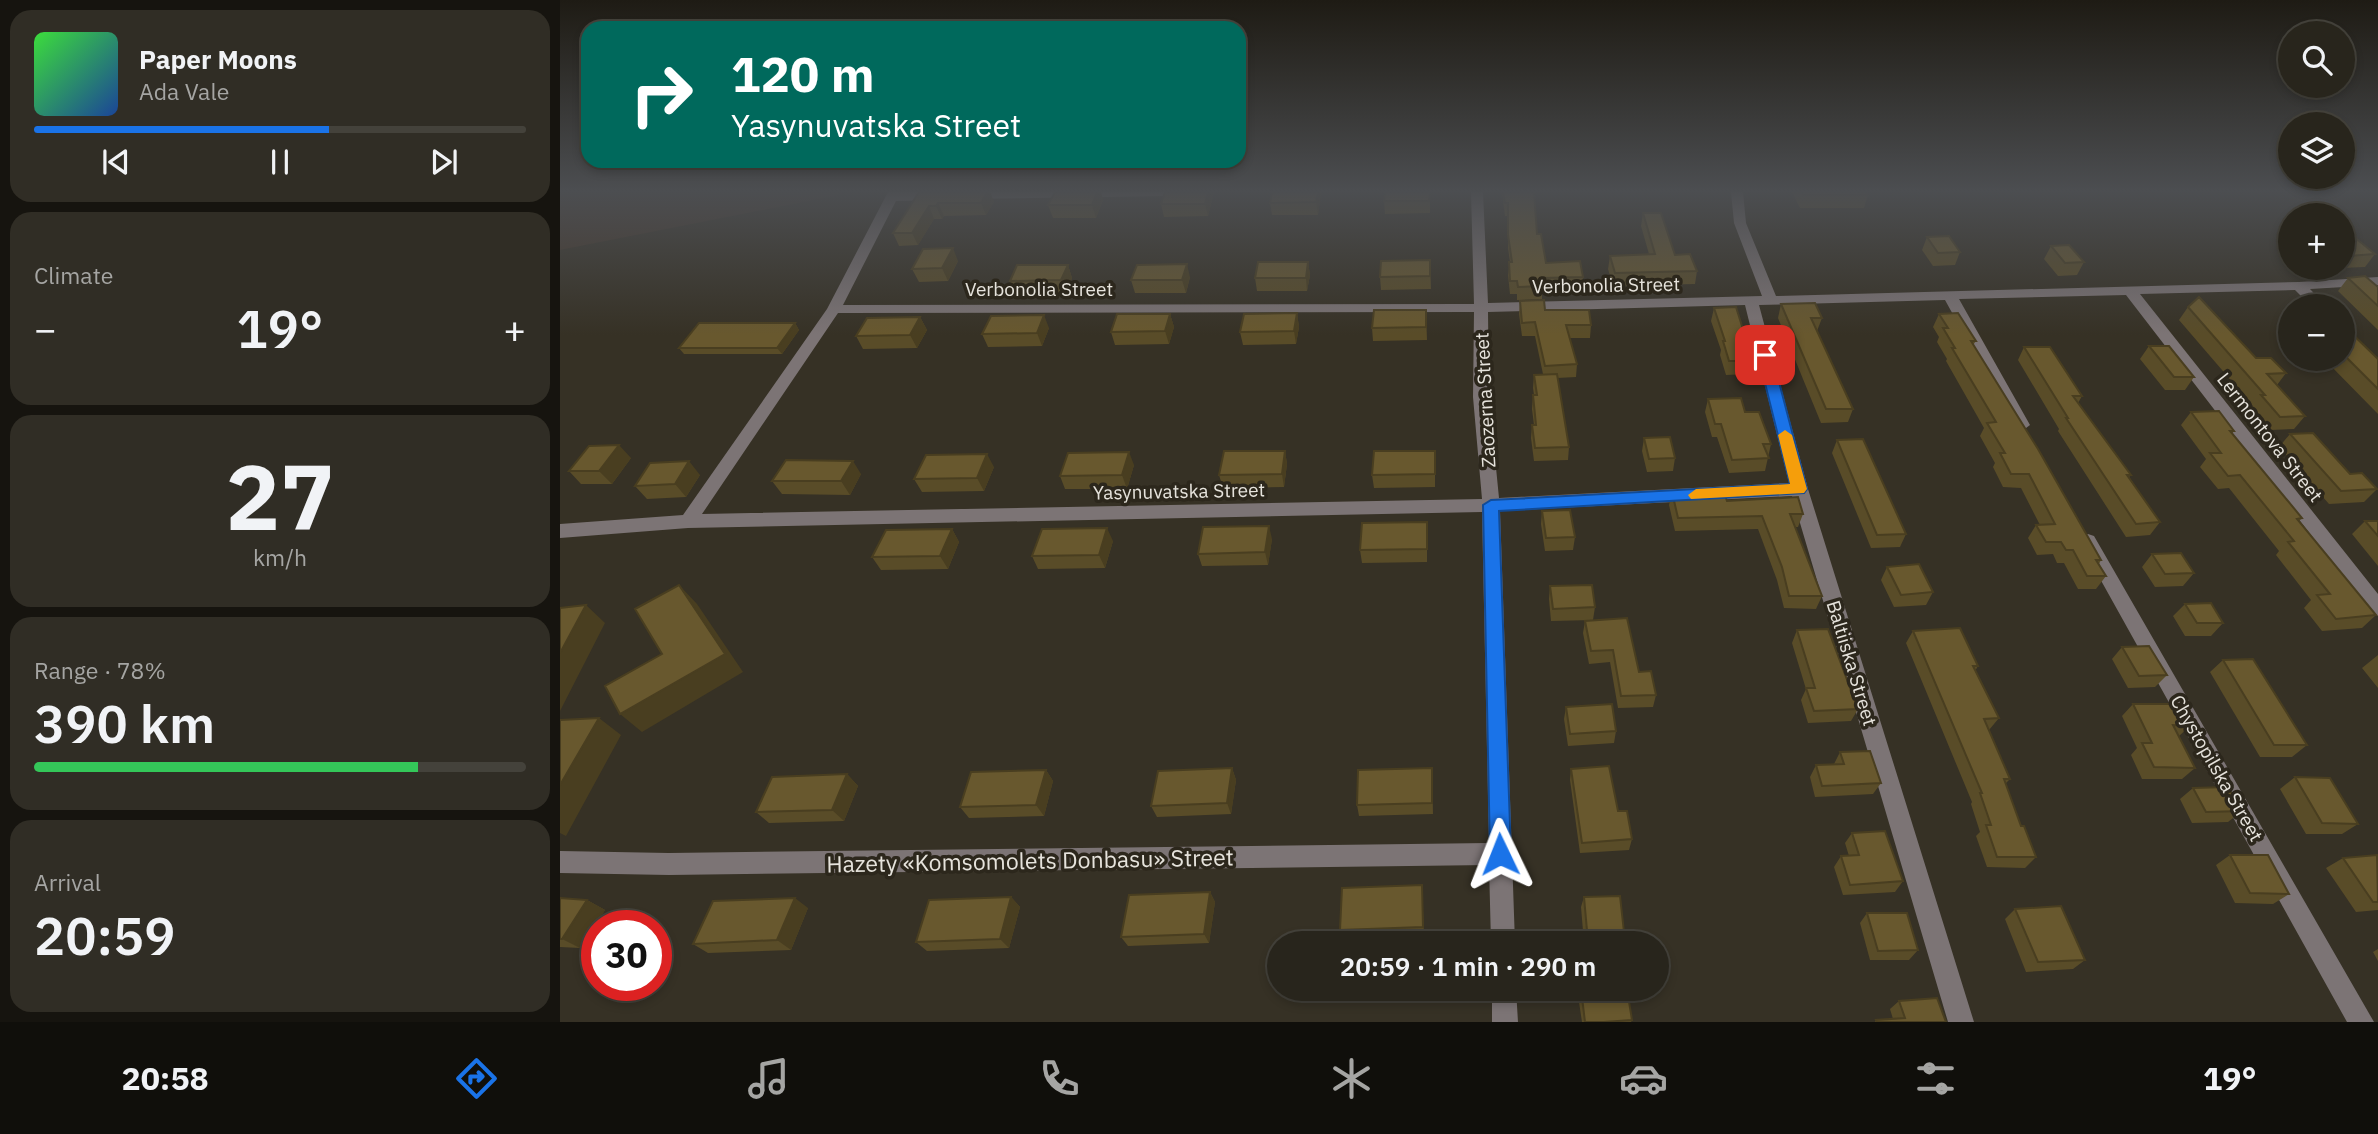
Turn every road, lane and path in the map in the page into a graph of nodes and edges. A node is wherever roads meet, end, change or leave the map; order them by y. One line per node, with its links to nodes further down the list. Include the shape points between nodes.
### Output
1 (870, 240): 11 (street)
2 (1479, 240): 10 (street, Zaozerna Street)
3 (1744, 240): 9 (street, Baltiiska Street)
4 (2378, 281): 5 (street, Verbonolia Street)
5 (2299, 286): 6 (street, Verbonolia Street); 7 (street)
6 (2130, 291): 8 (street, Verbonolia Street); 18 (street, Lermontova Street)
7 (2307, 294)
8 (1949, 295): 9 (street, Verbonolia Street); 12 (street)
9 (1761, 301): 10 (street, Verbonolia Street); 13 (street, Baltiiska Street)
10 (1481, 307): 11 (street, Verbonolia Street); 14 (street, Zaozerna Street, via 1480,397)
11 (834, 309): 15 (street)
12 (2031, 441)
13 (1799, 489): 14 (street, Yasynuvatska Street); 24 (street, Baltiiska Street)
14 (1491, 505): 15 (street, Yasynuvatska Street); 19 (street, Zaozerna Street)
15 (688, 521): 17 (street, Yasynuvatska Street)
16 (2079, 525): 25 (street, Chystopilska Street)
17 (560, 531)
18 (2378, 608)
19 (1500, 854): 20 (street, Hazety «Komsomolets Donbasu» Street); 21 (street, Zaozerna Street)
20 (560, 862)
21 (1503, 931)
22 (1504, 1001): 23 (street)
23 (1505, 1022)
24 (1961, 1022)
25 (2361, 1022)

